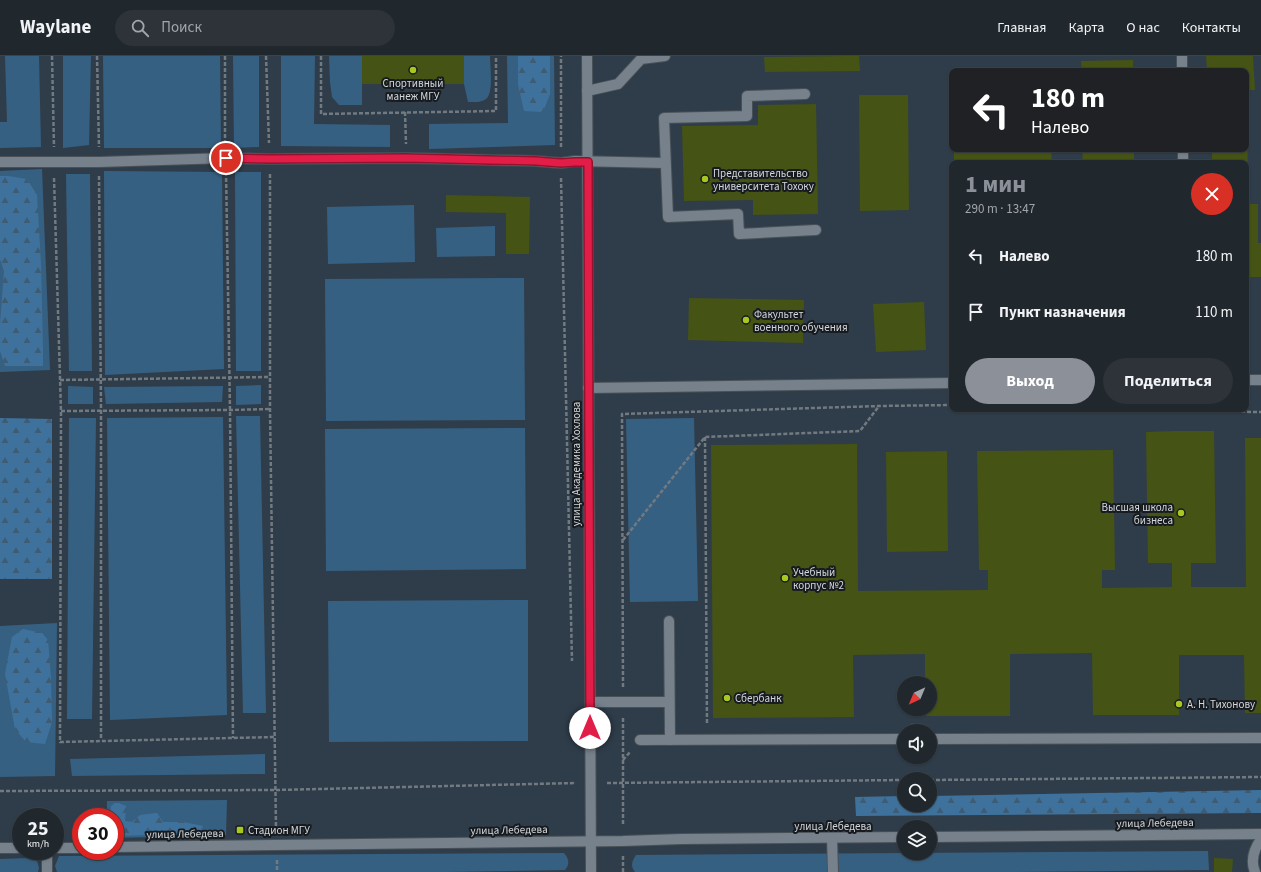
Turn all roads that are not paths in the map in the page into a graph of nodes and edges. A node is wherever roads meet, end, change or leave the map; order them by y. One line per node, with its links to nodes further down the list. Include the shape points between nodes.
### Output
1 (587, 56): 5 (street, улица Академика Хохлова)
2 (665, 56): 5 (street, via 641,59 618,84)
3 (1182, 56): 4 (street)
4 (1182, 68)
5 (587, 91): 8 (street, улица Академика Хохлова)
6 (804, 94): 9 (street, via 747,96 747,116 664,118)
7 (0, 162): 8 (street, via 406,158)
8 (588, 162): 9 (street); 14 (street, улица Академика Хохлова)
9 (665, 163): 10 (street, via 668,217 738,214 739,234)
10 (816, 230)
11 (1249, 380): 12 (street)
12 (1261, 380)
13 (949, 383): 14 (street)
14 (588, 388): 16 (street, улица Академика Хохлова)
15 (669, 621): 17 (street)
16 (590, 702): 17 (street); 28 (street, улица Академика Хохлова)
17 (669, 702): 22 (street)
18 (1261, 738): 20 (street)
19 (897, 739): 22 (street)
20 (937, 739)
21 (640, 740): 22 (street)
22 (670, 740)
23 (1261, 834): 25 (street, улица Лебедева)
24 (897, 837): 26 (street, улица Лебедева)
25 (937, 837)
26 (832, 838): 28 (street, улица Лебедева); 35 (street)
27 (1261, 839): 36 (street, via 1253,856)
28 (590, 842): 29 (street, улица Лебедева); 34 (street, улица Академика Хохлова)
29 (124, 847)
30 (0, 848): 31 (street)
31 (12, 848)
32 (47, 860): 33 (street)
33 (47, 872)
34 (591, 872)
35 (833, 872)
36 (1255, 872)

